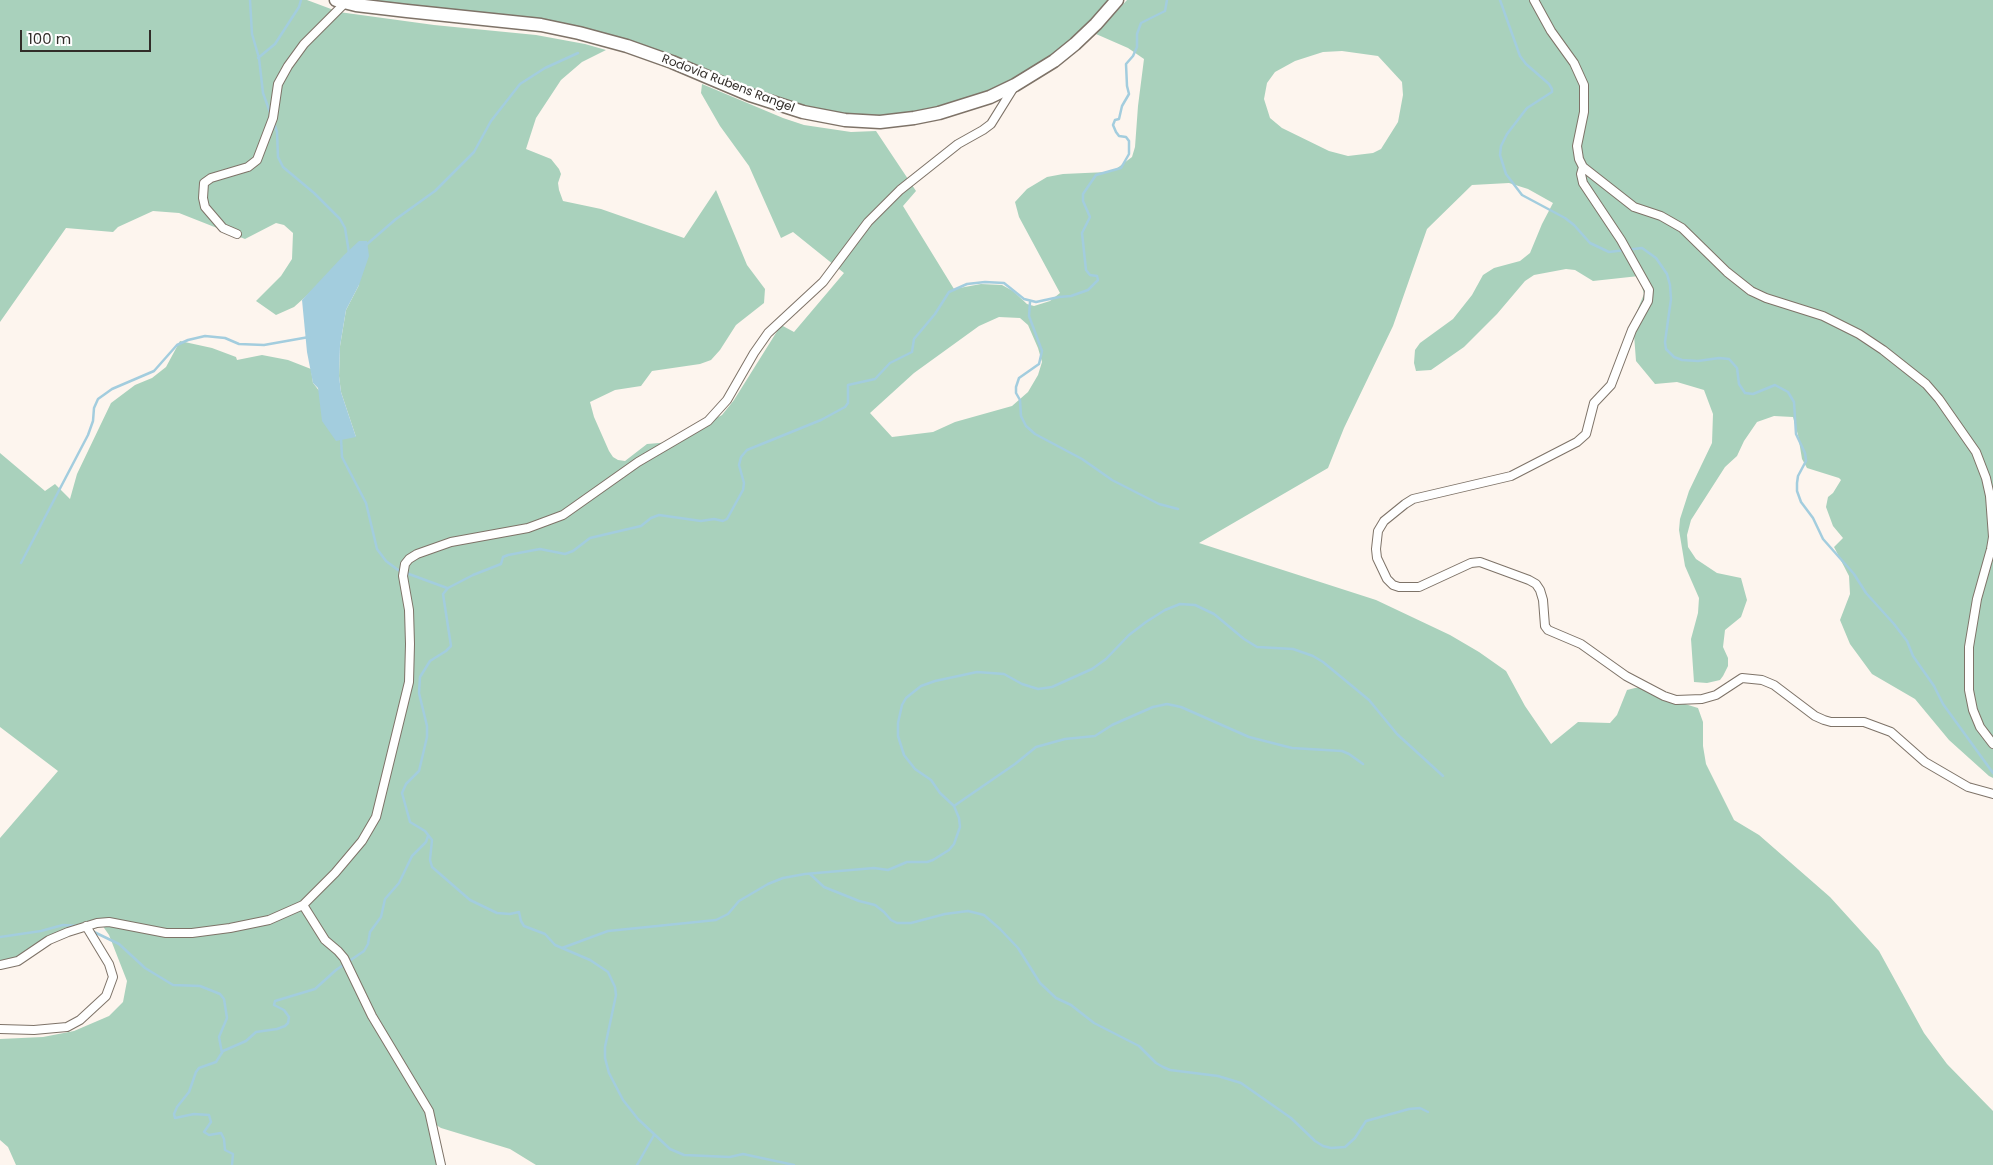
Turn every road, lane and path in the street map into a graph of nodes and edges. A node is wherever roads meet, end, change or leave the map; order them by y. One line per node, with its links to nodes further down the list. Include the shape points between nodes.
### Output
1 (1117, 0): 4 (main road, Rodovia Rubens Rangel, via 1075,44)
2 (1534, 0): 5 (street, via 1584,84 1584,112 1577,146)
3 (341, 1): 4 (main road, Rodovia Rubens Rangel, via 541,25 579,33 627,46 780,105 845,120 880,122 914,118 966,105); 6 (street, via 284,72 269,133 257,160 248,167 204,183 205,206 223,228)
4 (1015, 85): 9 (street, via 991,124 958,144 900,190 868,222 823,282 768,333 727,400 708,421 638,462 563,515 528,528 451,542 409,559 403,576 409,610 408,682 376,817 362,841)
5 (1583, 167): 7 (street, via 1634,207 1661,216 1682,228 1751,291 1823,316 1883,350 1926,384 1962,431 1976,452 1990,496 1993,537 1977,599 1968,669 1973,710 1980,727); 8 (street, via 1583,183 1622,240 1649,290 1648,301 1632,330 1611,385 1594,402 1586,434 1577,442 1511,476 1413,499 1384,522 1378,531 1376,550 1387,579 1399,587 1419,587 1480,562 1536,584 1543,600 1548,630 1581,644 1626,676 1664,696 1676,700 1702,700 1742,678 1762,680 1824,720 1864,722 1891,732 1926,762 1968,787)
6 (237, 234)
7 (1993, 744)
8 (1993, 794)
9 (303, 905): 10 (street, via 269,920 192,932 166,932 104,922); 13 (street, via 325,940 344,958 372,1016 429,1111)
10 (86, 926): 11 (street, via 49,940 18,961); 12 (street, via 110,964 113,976 106,996 80,1020 67,1026 34,1030)
11 (0, 966)
12 (0, 1029)
13 (441, 1165)

